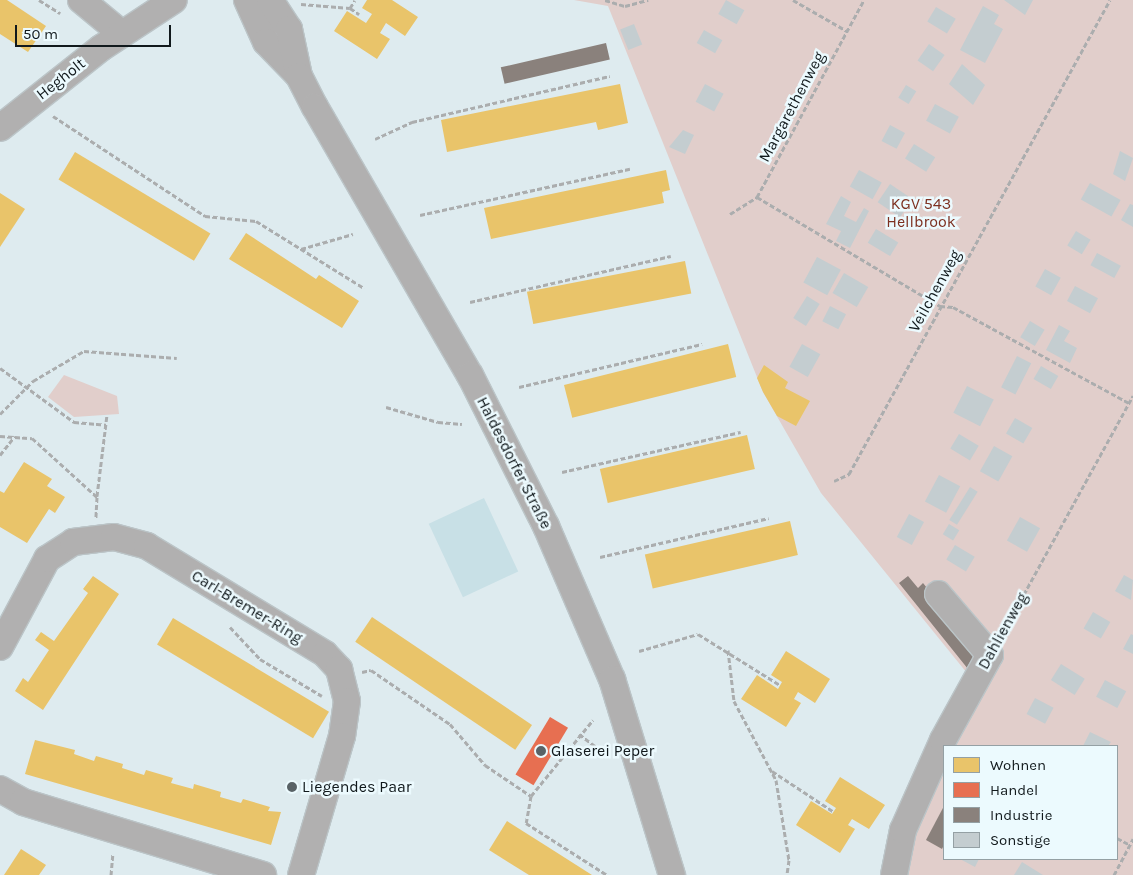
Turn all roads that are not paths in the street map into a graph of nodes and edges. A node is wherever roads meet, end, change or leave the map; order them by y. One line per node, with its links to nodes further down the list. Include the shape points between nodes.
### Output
1 (80, 0): 5 (street)
2 (174, 0): 5 (street, Hegholt)
3 (248, 0): 6 (street, Haldesdorfer Straße, via 266,42)
4 (270, 0): 6 (street, Haldesdorfer Straße, via 289,29)
5 (122, 34): 7 (street, Hegholt)
6 (299, 76): 13 (street, Haldesdorfer Straße, via 470,375 546,526 612,679)
7 (0, 128)
8 (938, 594): 14 (street, Dahlienweg, via 990,655 943,740 903,830)
9 (0, 647): 12 (street, Carl-Bremer-Ring, via 47,559 68,545 114,537 147,546 325,654 345,689 338,752)
10 (0, 789): 11 (street, via 23,802)
11 (263, 875)
12 (301, 875)
13 (672, 875)
14 (894, 875)

